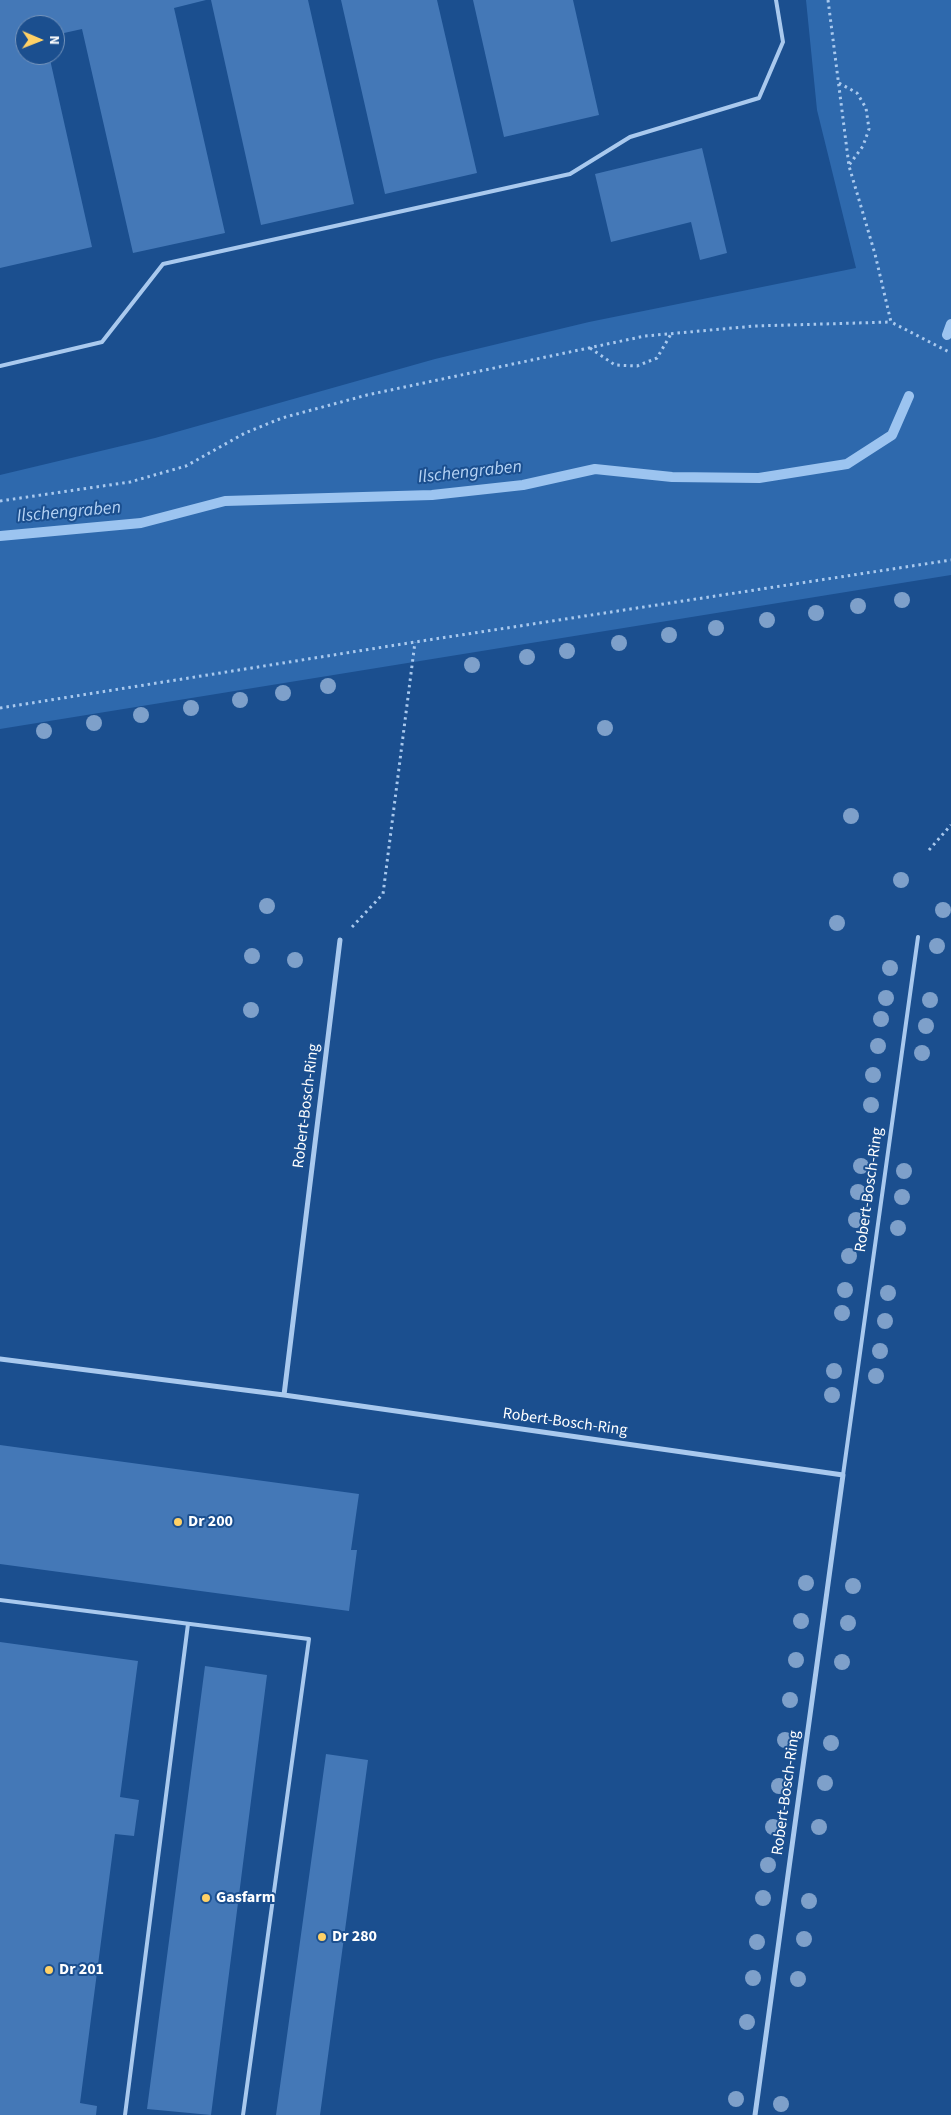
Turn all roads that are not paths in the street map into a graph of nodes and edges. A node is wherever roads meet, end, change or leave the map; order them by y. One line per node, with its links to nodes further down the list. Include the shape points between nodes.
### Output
1 (776, 0): 2 (lane, via 783,42 758,98 630,137 570,174 163,264 102,342)
2 (0, 366)
3 (918, 938): 7 (lane, Robert-Bosch-Ring)
4 (340, 940): 6 (street, Robert-Bosch-Ring)
5 (0, 1359): 6 (street, Robert-Bosch-Ring)
6 (284, 1395): 7 (street, Robert-Bosch-Ring)
7 (843, 1475): 12 (street, Robert-Bosch-Ring)
8 (0, 1600): 9 (lane)
9 (188, 1624): 10 (lane); 11 (lane, via 309,1639)
10 (125, 2115)
11 (243, 2115)
12 (755, 2115)

